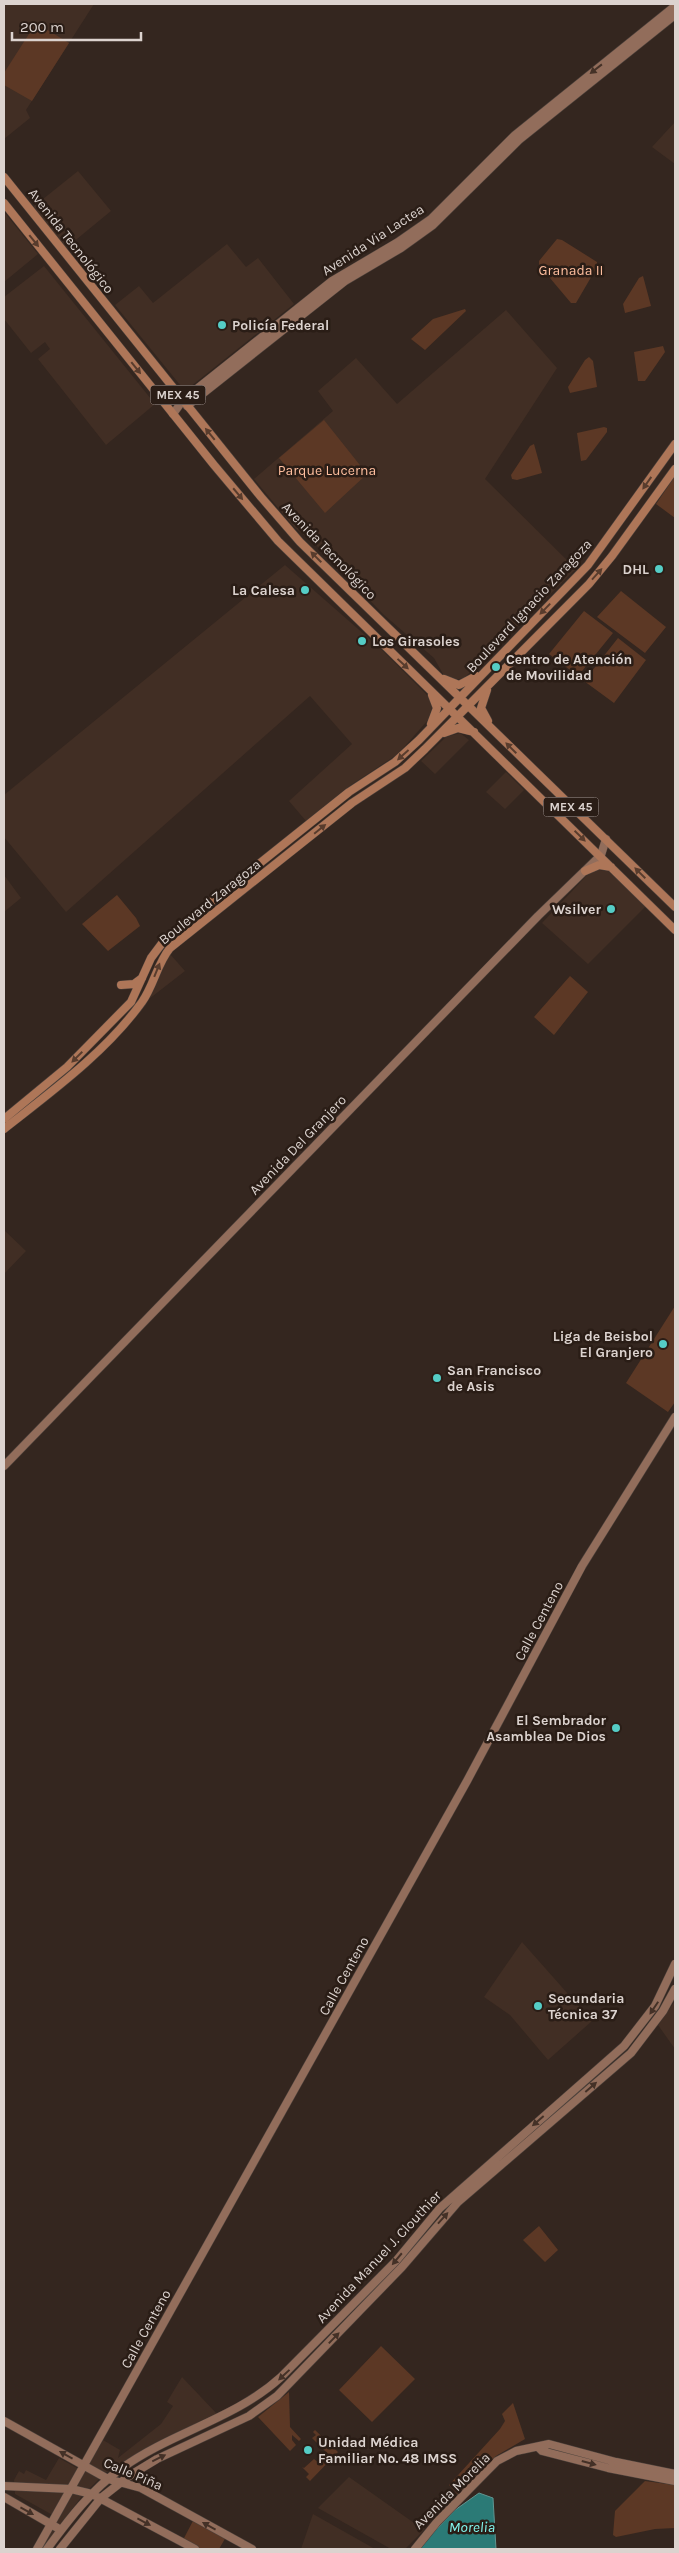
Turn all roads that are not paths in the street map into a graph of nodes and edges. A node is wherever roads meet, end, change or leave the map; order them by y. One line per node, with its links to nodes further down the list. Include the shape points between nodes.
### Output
1 (675, 6): 5 (main road, Avenida Via Lactea, one-way to 5, via 509,141 431,219 332,281)
2 (675, 15): 5 (main road, Avenida Via Lactea, via 519,140 433,225 345,281)
3 (4, 177): 5 (main road, Avenida Tecnológico / MEX 45)
4 (4, 203): 6 (main road, Avenida Tecnológico / MEX 45, one-way to 6)
5 (185, 403): 6 (main road, Avenida Via Lactea); 10 (main road, Avenida Tecnológico / MEX 45, one-way to 5, via 280,520)
6 (173, 414): 9 (main road, Avenida Tecnológico / MEX 45, one-way to 9, via 266,528)
7 (675, 444): 14 (main road, Boulevard Ignacio Zaragoza, one-way to 14, via 592,560)
8 (675, 469): 15 (main road, Boulevard Ignacio Zaragoza, one-way to 8, via 603,568)
9 (338, 601): 10 (main road, via 354,610); 12 (main road, Avenida Tecnológico / MEX 45)
10 (362, 604): 11 (main road, Avenida Tecnológico / MEX 45)
11 (376, 618): 12 (main road, via 367,617); 13 (main road, Avenida Tecnológico / MEX 45)
12 (364, 626): 16 (main road, Avenida Tecnológico / MEX 45, one-way to 16)
13 (432, 672): 14 (main road, via 456,685); 17 (main road, Avenida Tecnológico / MEX 45)
14 (480, 675): 17 (main road, Boulevard Ignacio Zaragoza)
15 (490, 684): 18 (main road, Boulevard Ignacio Zaragoza); 23 (main road, via 482,708)
16 (429, 689): 19 (main road, Avenida Tecnológico / MEX 45); 22 (main road, via 435,700 436,713)
17 (460, 698): 18 (main road, Avenida Tecnológico / MEX 45); 19 (main road, Boulevard Ignacio Zaragoza)
18 (468, 706): 20 (main road, Boulevard Ignacio Zaragoza); 23 (main road, Avenida Tecnológico / MEX 45)
19 (450, 709): 20 (main road, Avenida Tecnológico / MEX 45); 22 (main road, Boulevard Zaragoza)
20 (458, 716): 21 (main road, Avenida Tecnológico / MEX 45); 24 (main road, Boulevard Zaragoza)
21 (475, 732): 24 (main road, via 452,729); 26 (main road, Avenida Tecnológico / MEX 45)
22 (424, 735): 35 (main road, Boulevard Zaragoza, one-way to 35, via 398,760 349,792 166,938 151,958)
23 (498, 735): 25 (main road, Avenida Tecnológico / MEX 45, one-way to 23)
24 (434, 740): 38 (main road, Boulevard Zaragoza, one-way to 24, via 72,1076 134,1013 150,989 163,957 175,943 352,803 405,768)
25 (530, 767): 26 (main road, via 528,774); 27 (main road, Avenida Tecnológico / MEX 45)
26 (520, 777): 28 (main road, Avenida Tecnológico / MEX 45)
27 (542, 780): 28 (main road, via 534,783); 29 (main road, Avenida Tecnológico / MEX 45)
28 (532, 789): 30 (main road, Avenida Tecnológico / MEX 45, one-way to 30)
29 (606, 839): 30 (main road, Avenida Del Granjero); 33 (main road, Avenida Tecnológico / MEX 45, one-way to 29)
30 (600, 856): 31 (main road, Avenida Tecnológico / MEX 45); 32 (main road, Avenida Del Granjero)
31 (612, 868): 32 (main road, via 599,865); 34 (main road, Avenida Tecnológico / MEX 45)
32 (584, 871): 40 (main road, Avenida Del Granjero)
33 (675, 907)
34 (675, 930)
35 (144, 976): 36 (main road, via 134,984); 37 (main road, Boulevard Zaragoza, one-way to 37, via 131,1002 89,1045)
36 (121, 985)
37 (4, 1118)
38 (4, 1129)
39 (675, 1417): 46 (main road, Calle Centeno, via 582,1566 458,1797)
40 (4, 1466)
41 (675, 1964): 45 (main road, Avenida Manuel J. Clouthier, one-way to 45, via 655,2006 624,2046 440,2208 396,2261 281,2377 240,2407)
42 (675, 1989): 47 (main road, Avenida Manuel J. Clouthier, one-way to 42, via 249,2416 277,2396 402,2267 458,2202 631,2053 658,2019)
43 (4, 2420): 46 (main road, Calle Piña, one-way to 43)
44 (538, 2447): 48 (main road, Avenida Morelia, via 549,2444 633,2467); 51 (main road, one-way to 51, via 542,2451 608,2468); 65 (main road, Avenida Morelia, via 516,2451 497,2461)
45 (143, 2455): 49 (main road, via 129,2468); 50 (main road, Avenida Manuel J. Clouthier)
46 (84, 2466): 50 (main road, Calle Piña); 54 (main road, Calle Centeno)
47 (136, 2471): 49 (main road, Avenida Manuel J. Clouthier); 55 (main road)
48 (675, 2474)
49 (129, 2476): 52 (main road, Avenida Manuel J. Clouthier)
50 (108, 2479): 52 (main road, Calle Piña); 56 (main road, Avenida Manuel J. Clouthier)
51 (675, 2481)
52 (118, 2483): 55 (main road, Calle Piña); 56 (main road, Avenida Manuel J. Clouthier)
53 (7, 2486): 54 (main road); 57 (main road)
54 (71, 2488): 56 (main road); 58 (main road, Calle Centeno)
55 (141, 2488): 64 (main road, Calle Piña, one-way to 55)
56 (97, 2496): 59 (main road, Avenida Manuel J. Clouthier); 62 (main road, via 75,2523); 63 (main road, one-way to 63)
57 (6, 2499): 58 (main road, one-way to 58)
58 (51, 2524): 59 (main road); 60 (main road, Calle Centeno)
59 (61, 2530): 61 (main road, Avenida Manuel J. Clouthier)
60 (37, 2549)
61 (47, 2549)
62 (60, 2549)
63 (195, 2549)
64 (252, 2549)
65 (415, 2549)

